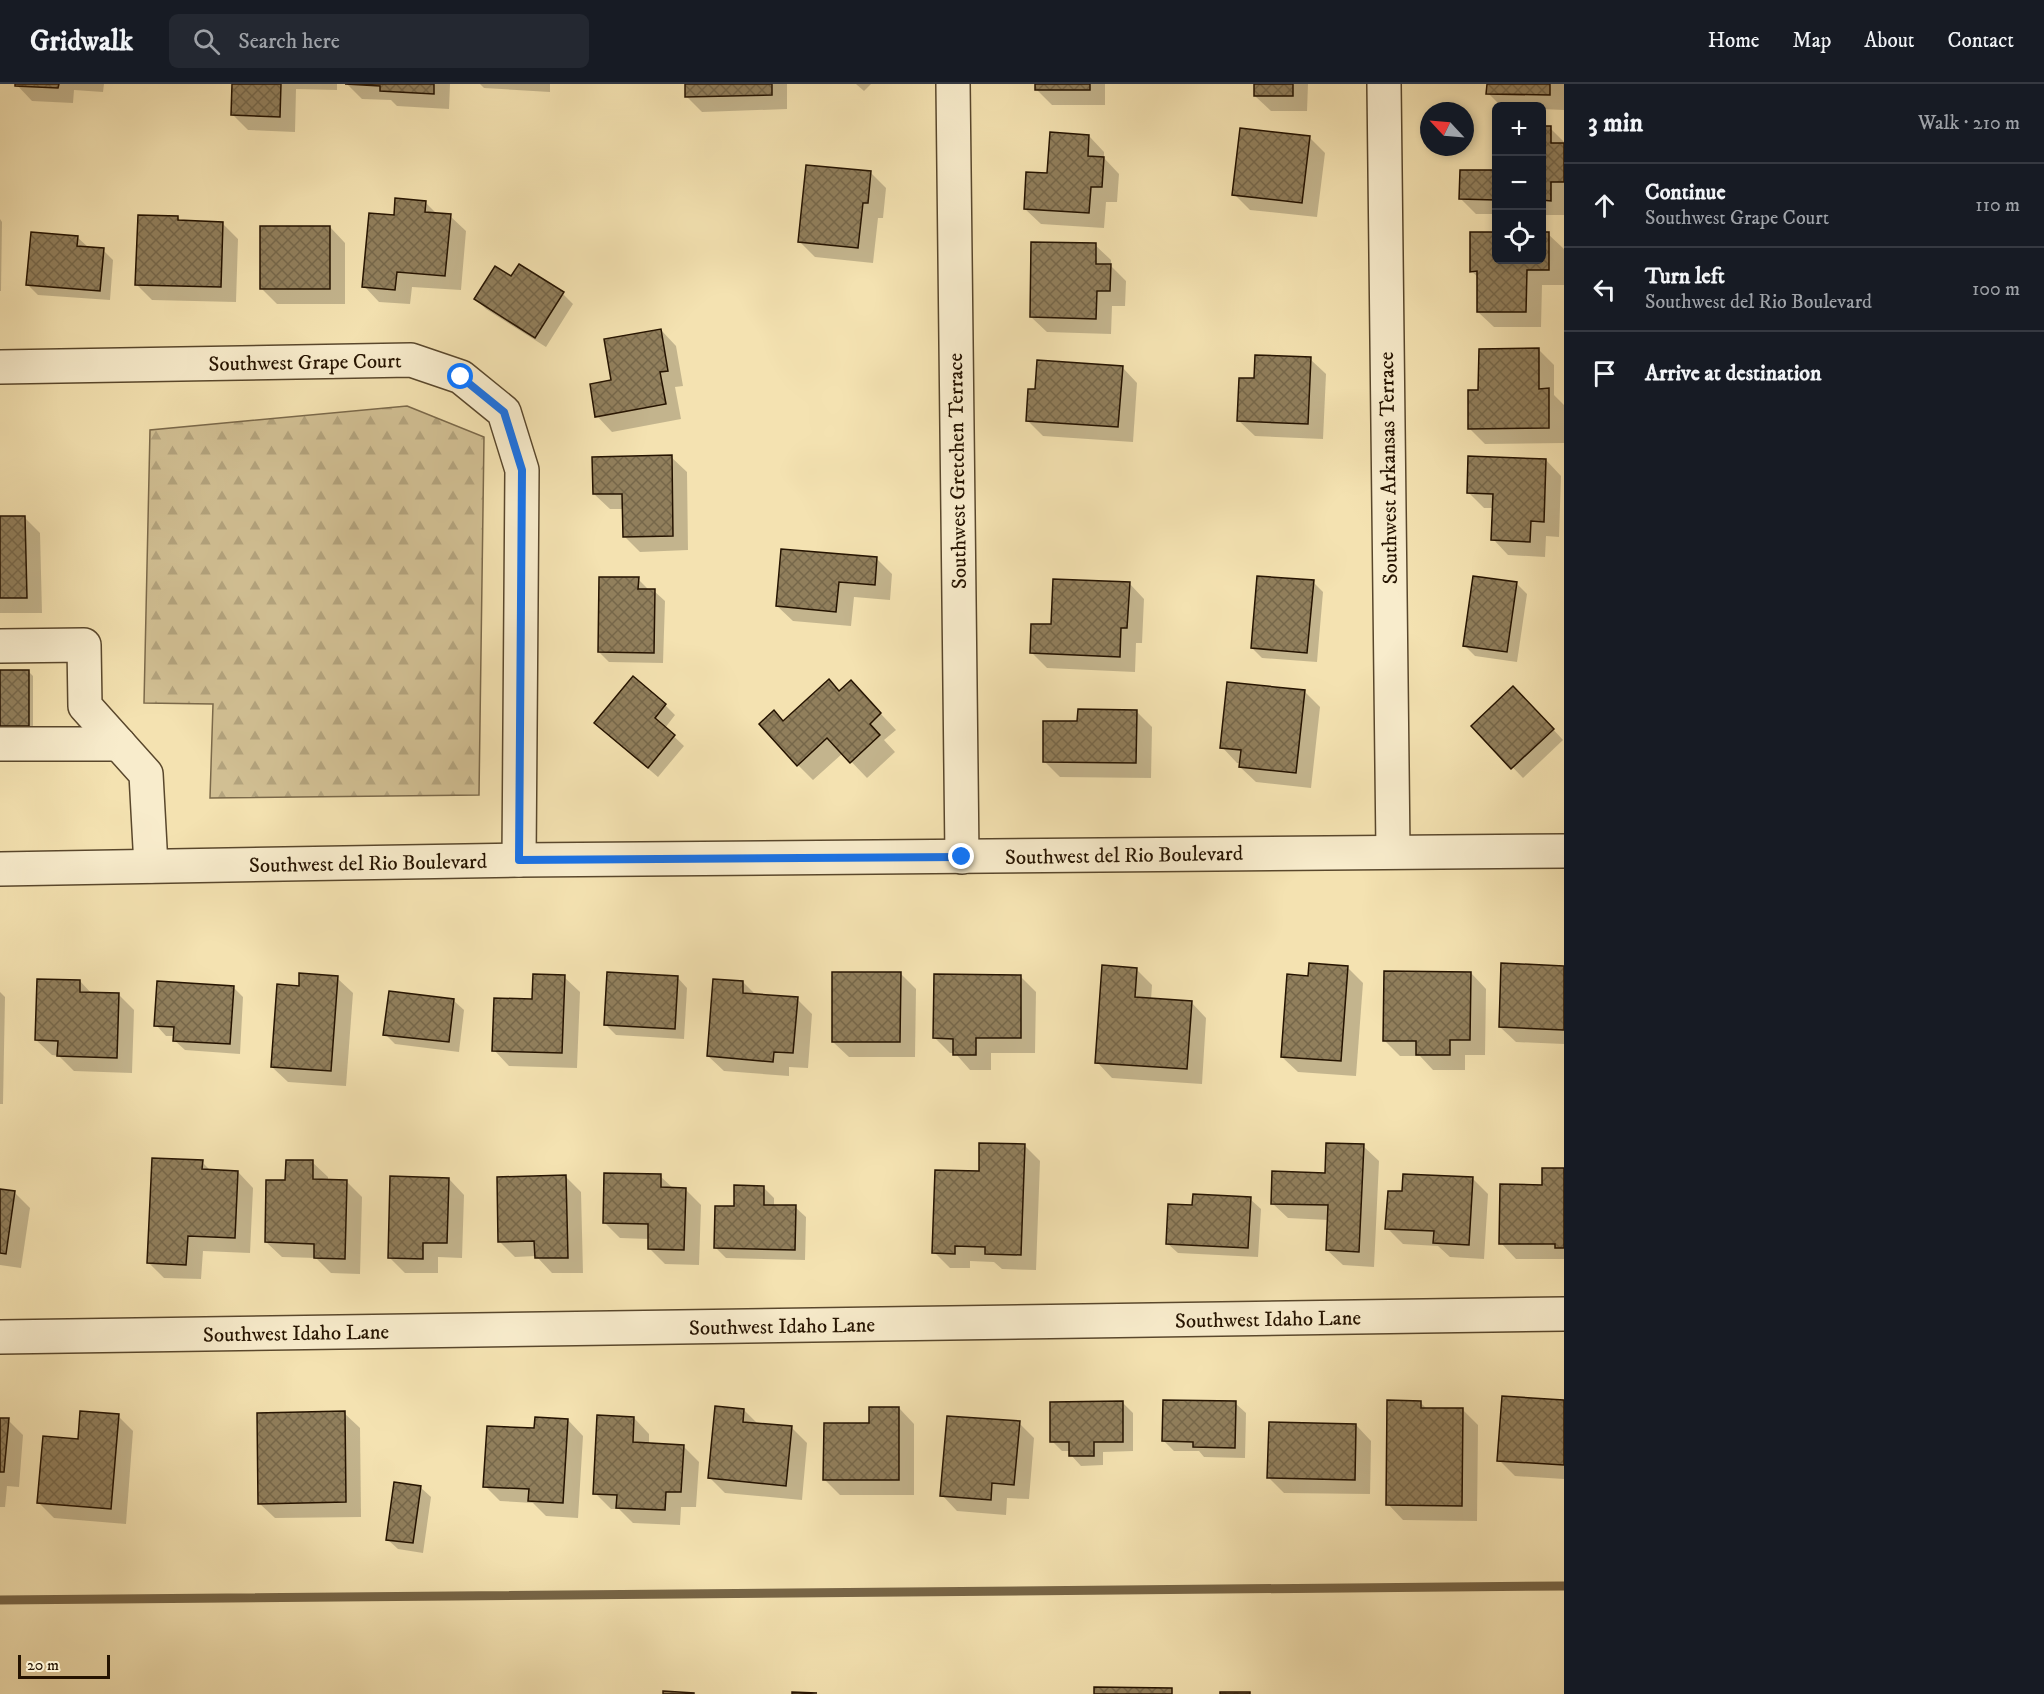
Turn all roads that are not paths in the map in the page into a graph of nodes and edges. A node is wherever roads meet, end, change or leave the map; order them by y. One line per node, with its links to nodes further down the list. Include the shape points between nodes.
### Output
1 (952, 84): 9 (street, Southwest Gretchen Terrace)
2 (1383, 84): 8 (street, Southwest Arkansas Terrace)
3 (0, 367): 10 (street, Southwest Grape Court, via 411,360 461,377 504,412 522,470)
4 (0, 646): 6 (street, via 84,645 85,706)
5 (0, 744): 6 (street)
6 (119, 744): 11 (street, via 146,774)
7 (1564, 851): 8 (street, Southwest del Rio Boulevard)
8 (1393, 852): 9 (street, Southwest del Rio Boulevard)
9 (962, 857): 10 (street, Southwest del Rio Boulevard)
10 (519, 860): 11 (street, Southwest del Rio Boulevard)
11 (151, 866): 12 (street, Southwest del Rio Boulevard)
12 (0, 869)
13 (1564, 1314): 14 (street, Southwest Idaho Lane)
14 (0, 1337)

